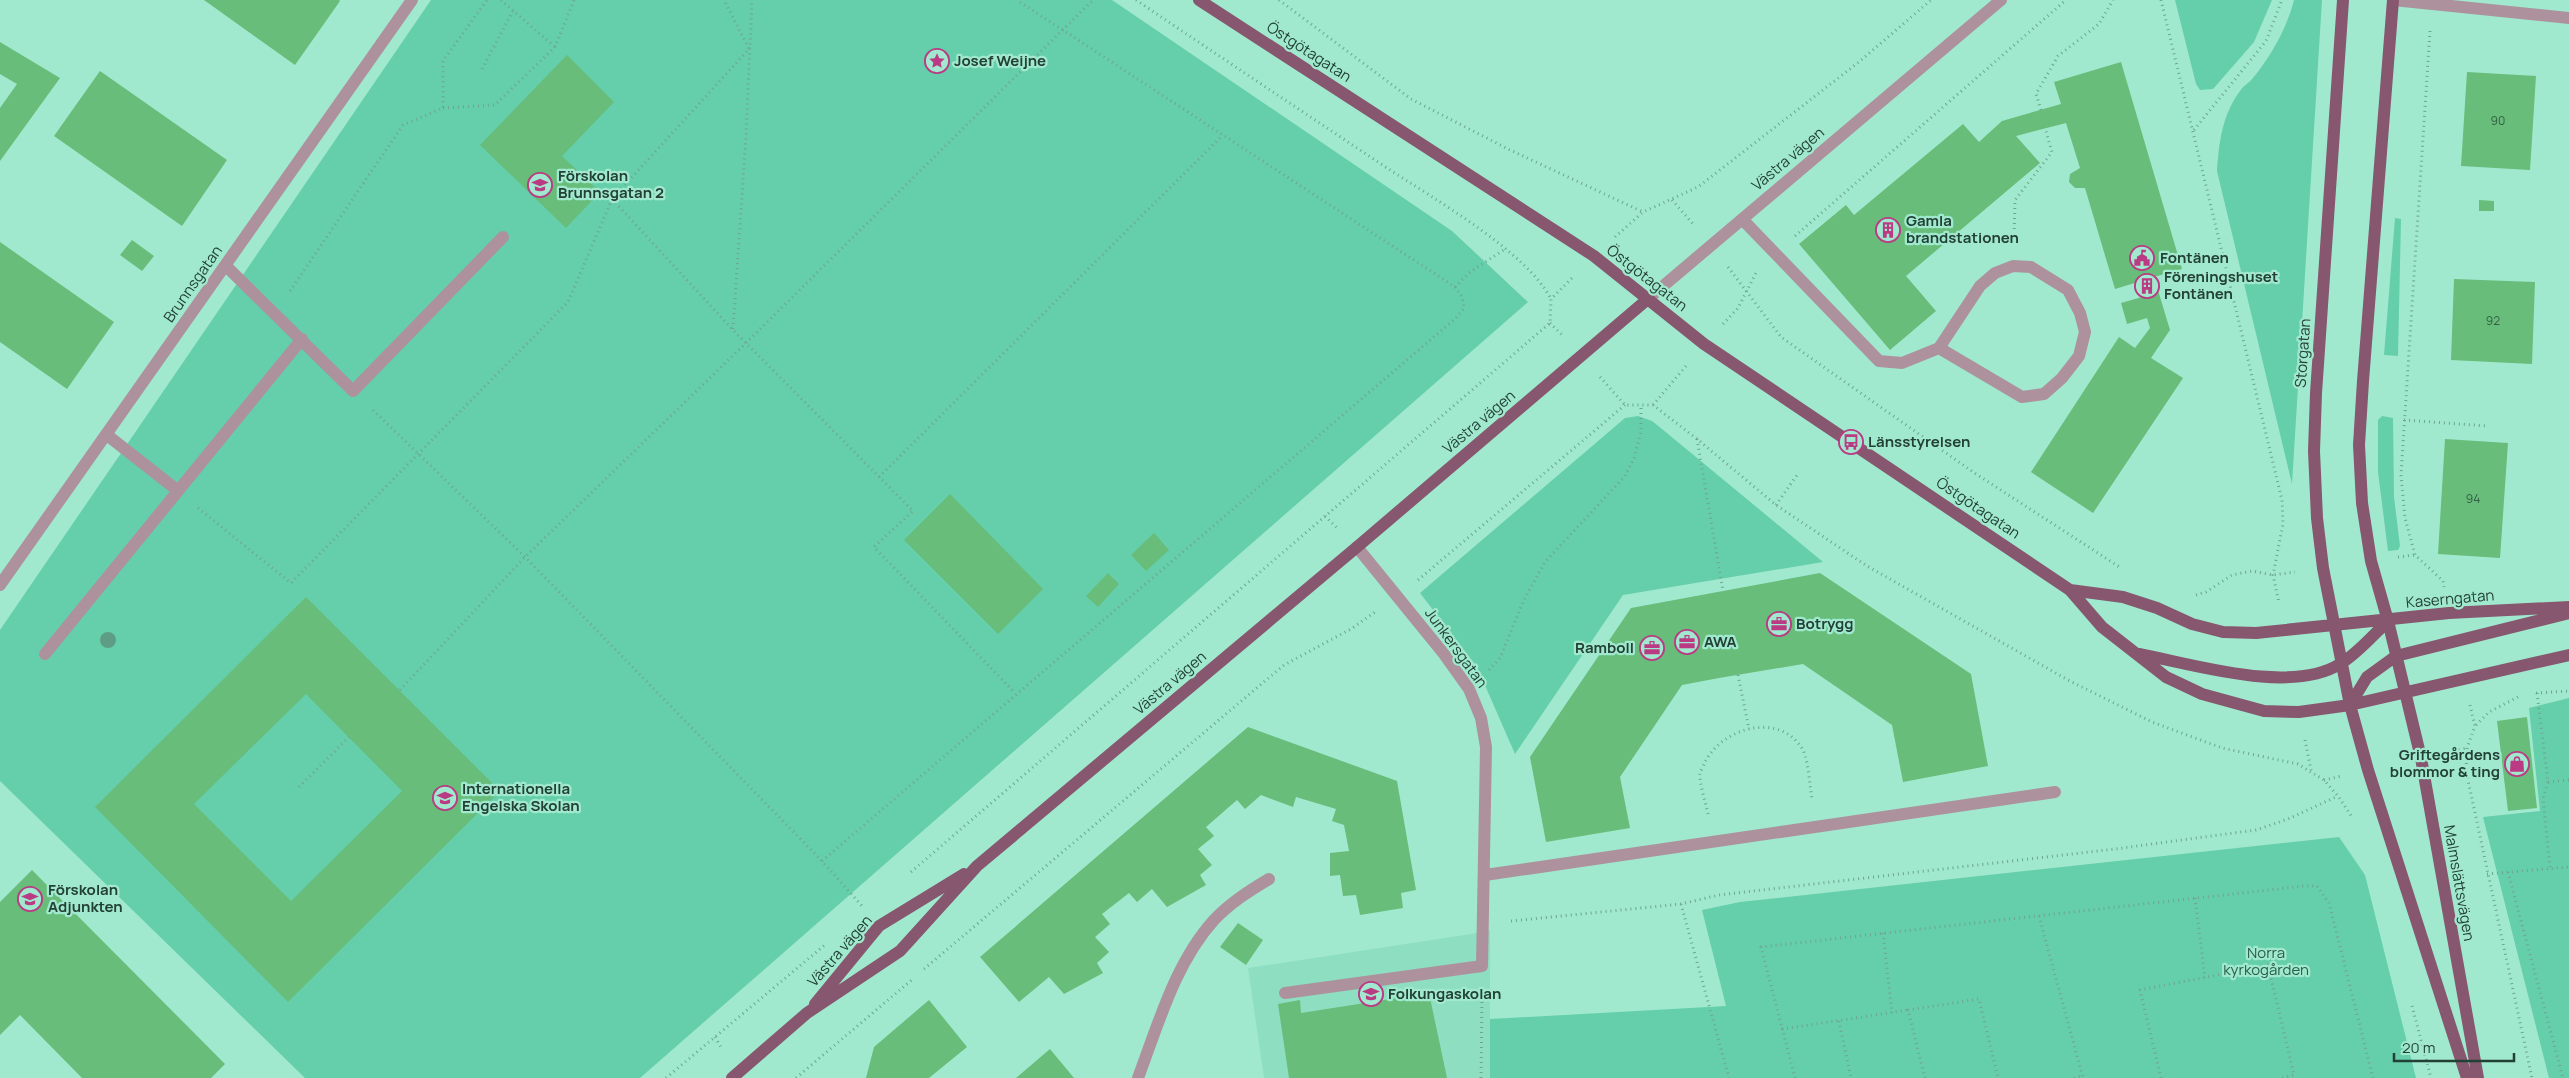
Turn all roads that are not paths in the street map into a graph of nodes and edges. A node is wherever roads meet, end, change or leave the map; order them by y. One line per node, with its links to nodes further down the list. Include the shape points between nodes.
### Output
1 (412, 0): 9 (street, Brunnsgatan)
2 (1199, 0): 10 (main road, Östgötagatan, via 1594,256)
3 (2001, 0): 7 (street, Västra vägen)
4 (2343, 0): 21 (main road, Storgatan, via 2314,451 2317,518)
5 (2393, 0): 6 (street); 20 (main road, via 2359,445 2362,503 2371,561)
6 (2569, 18)
7 (1742, 219): 10 (street, Västra vägen); 12 (street, via 1879,361 1902,364)
8 (503, 237): 11 (street, via 353,391)
9 (226, 266): 11 (street); 13 (street, Brunnsgatan)
10 (1649, 298): 15 (main road, Västra vägen); 17 (main road, Östgötagatan, via 1704,344)
11 (302, 339): 14 (street)
12 (1939, 348): 12 (street, via 2022,397 2044,394 2062,378 2079,356 2085,332 2068,290 2031,267 2013,266 1995,273 1980,286)
13 (107, 435): 14 (street); 16 (street, Brunnsgatan)
14 (177, 490): 22 (street)
15 (1357, 547): 30 (main road, Västra vägen); 31 (street, Junkersgatan, via 1469,689 1481,718 1486,747)
16 (0, 585)
17 (2070, 590): 21 (main road, Östgötagatan, via 2123,597 2192,624 2224,632 2256,634); 23 (main road, Östgötagatan, via 2102,627)
18 (2569, 607): 20 (main road, Kaserngatan, via 2449,613)
19 (2569, 613): 25 (main road)
20 (2388, 621): 21 (main road, Kaserngatan); 25 (main road); 26 (main road)
21 (2335, 626): 26 (main road, Storgatan)
22 (46, 654)
23 (2137, 654): 26 (main road, via 2266,678 2327,671); 28 (main road, Östgötagatan, via 2166,677 2202,694 2248,708 2299,712)
24 (2569, 655): 27 (main road)
25 (2396, 656): 27 (main road); 28 (main road, via 2367,677)
26 (2342, 663): 28 (main road, Storgatan)
27 (2406, 694): 28 (main road); 38 (main road, Malmslättsvägen, via 2421,758)
28 (2350, 705): 37 (main road)
29 (2055, 792): 31 (street)
30 (976, 866): 34 (main road, Västra vägen, via 900,951); 34 (main road, Västra vägen, via 880,926)
31 (1485, 875): 33 (street, Junkersgatan, via 1482,966)
32 (1269, 879): 36 (street, via 1240,897 1214,920 1193,949 1175,982)
33 (1285, 993)
34 (807, 1013): 35 (main road, Västra vägen)
35 (737, 1076)
36 (1138, 1078)
37 (2467, 1078)
38 (2478, 1078)

